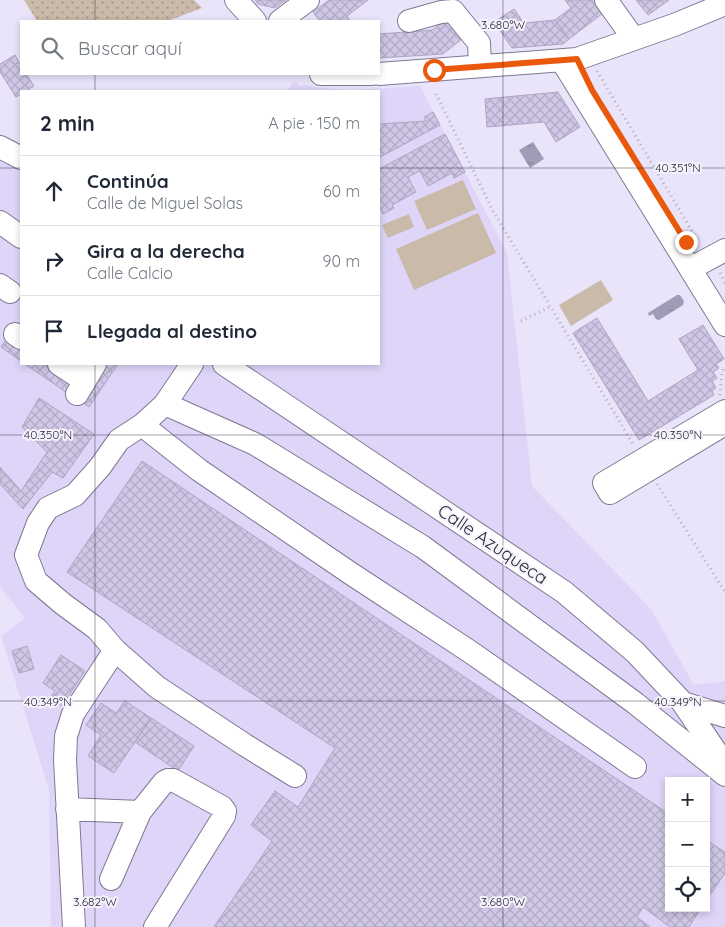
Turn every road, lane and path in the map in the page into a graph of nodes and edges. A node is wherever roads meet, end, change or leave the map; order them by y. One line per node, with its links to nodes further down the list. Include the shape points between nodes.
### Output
1 (236, 0): 5 (street)
2 (606, 0): 7 (street)
3 (725, 4): 7 (street)
4 (455, 6): 6 (street); 9 (street, via 479,43)
5 (254, 20)
6 (409, 21)
7 (634, 39): 8 (street)
8 (570, 60): 9 (street); 18 (street); 22 (street)
9 (480, 65): 11 (street)
10 (598, 66): 18 (path, via 596,72)
11 (380, 74)
12 (436, 94): 20 (path, via 493,211)
13 (0, 147): 14 (street)
14 (20, 157)
15 (0, 222): 16 (street)
16 (20, 236)
17 (725, 250): 18 (street)
18 (700, 255): 19 (street)
19 (725, 306)
20 (550, 307): 21 (path); 32 (path)
21 (521, 321)
22 (725, 325)
23 (61, 365): 27 (street)
24 (191, 365): 28 (street)
25 (225, 365): 36 (street, Calle Azuqueca, via 564,592 635,652)
26 (725, 366): 29 (path, via 720,385)
27 (85, 380)
28 (165, 404): 31 (street); 40 (street, via 255,444 423,547 635,703)
29 (723, 405): 30 (street, via 604,483 610,493)
30 (725, 424)
31 (142, 425): 35 (street, via 120,440 75,495 48,508 38,523 26,555 36,581 97,629); 38 (street, via 200,470)
32 (637, 451)
33 (654, 479): 34 (path)
34 (725, 592)
35 (115, 650): 41 (street, via 157,686); 42 (street, via 73,714 66,736)
36 (683, 702): 37 (street); 39 (street, Calle Azuqueca)
37 (725, 716)
38 (636, 766)
39 (725, 766)
40 (725, 775)
41 (295, 776)
42 (67, 809): 43 (street); 45 (street)
43 (140, 812): 44 (street); 46 (street, via 168,780 222,806 224,811 224,816)
44 (111, 879)
45 (74, 927)
46 (155, 927)

